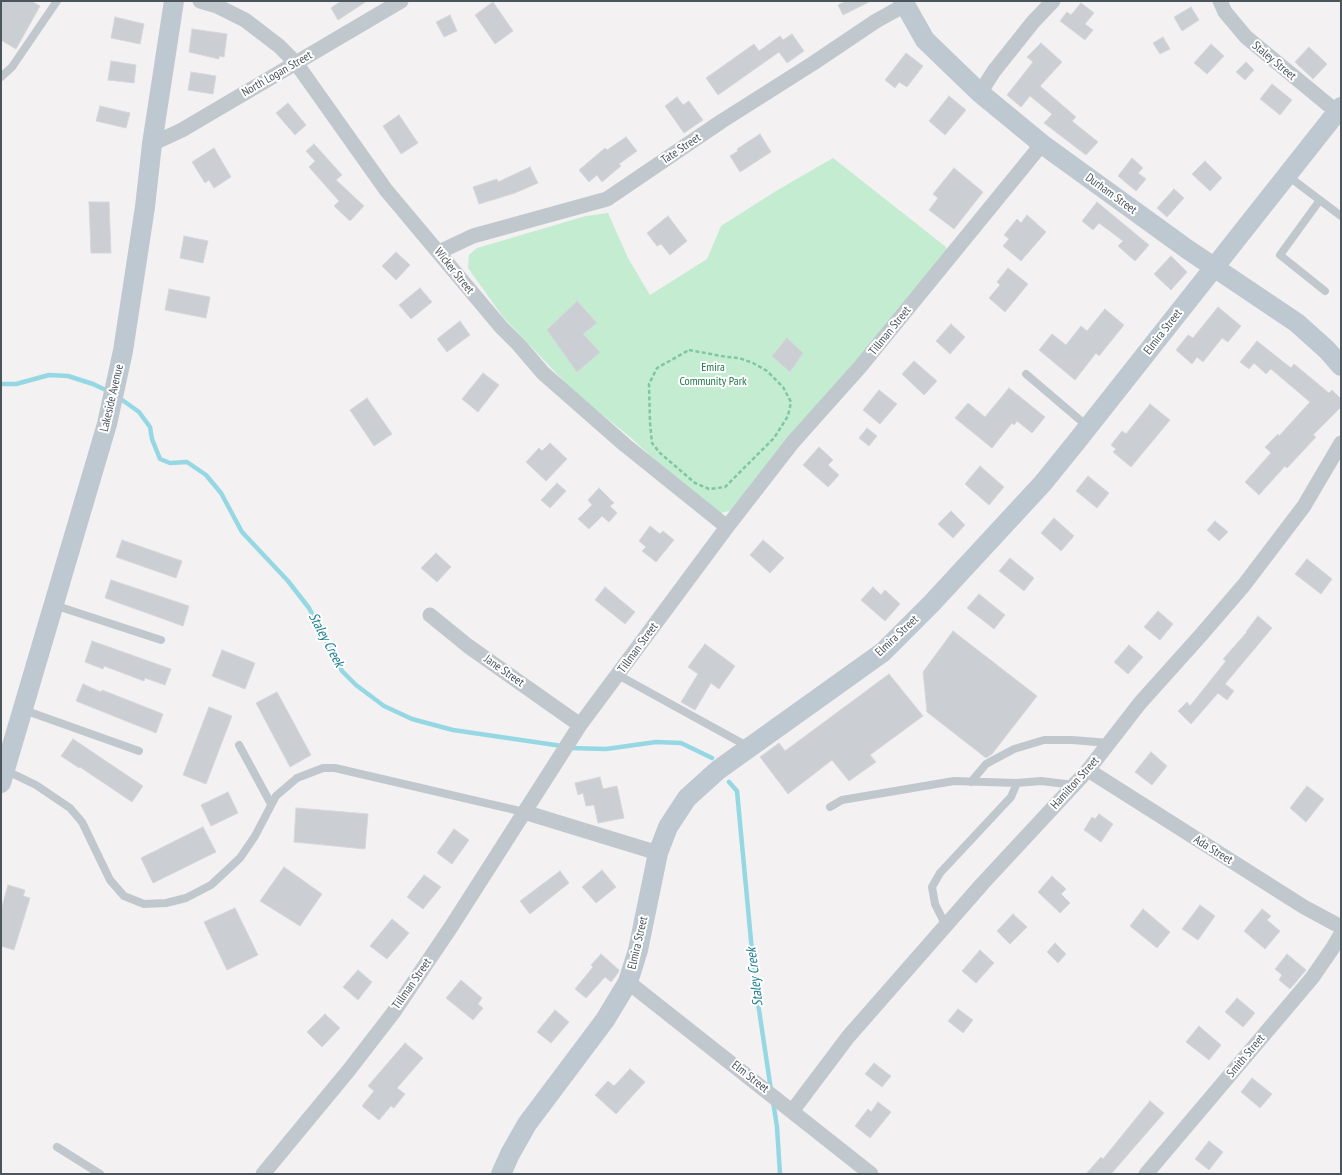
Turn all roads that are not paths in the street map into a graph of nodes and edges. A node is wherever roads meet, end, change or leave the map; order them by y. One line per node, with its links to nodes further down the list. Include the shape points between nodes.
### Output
1 (57, 1): 9 (lane, via 12,67)
2 (174, 1): 12 (street, Lakeside Avenue)
3 (200, 1): 8 (street, Wicker Street, via 244,20 279,46)
4 (401, 1): 8 (street, North Logan Street)
5 (1053, 1): 10 (street, via 994,71)
6 (1220, 1): 11 (street, Staley Street, via 1246,37)
7 (904, 3): 10 (street, Durham Street, via 925,40); 17 (street, Tate Street, via 607,199 473,236)
8 (296, 64): 12 (street, North Logan Street); 17 (street, Wicker Street, via 386,190)
9 (1, 77)
10 (980, 93): 13 (street, Durham Street)
11 (1339, 112): 14 (street, Elmira Street)
12 (152, 144): 25 (street, Lakeside Avenue, via 121,360 107,424)
13 (1042, 144): 18 (street, Durham Street); 24 (street, Tillman Street, via 860,367 793,442)
14 (1286, 175): 15 (lane); 18 (street, Elmira Street)
15 (1320, 200): 16 (lane); 19 (lane, via 1280,256)
16 (1341, 216)
17 (439, 252): 24 (street, Wicker Street, via 501,328 543,373 625,445)
18 (1214, 268): 20 (street, Durham Street, via 1297,323); 22 (street, Elmira Street)
19 (1325, 291)
20 (1341, 366)
21 (1026, 374): 22 (lane)
22 (1088, 427): 34 (street, Elmira Street, via 1043,483 883,652)
23 (1341, 443): 31 (street, Hamilton Street, via 1304,506 1244,585)
24 (727, 527): 28 (street, Tillman Street)
25 (54, 605): 27 (lane); 29 (street, Lakeside Avenue)
26 (430, 615): 30 (street, Jane Street, via 468,646)
27 (161, 640)
28 (618, 675): 30 (street, Tillman Street); 34 (lane)
29 (22, 710): 33 (street, Lakeside Avenue); 35 (lane)
30 (580, 725): 43 (street, Tillman Street)
31 (1109, 743): 36 (street, Hamilton Street); 38 (lane, via 1044,740 1014,749 986,764)
32 (239, 745): 41 (lane)
33 (6, 746): 37 (street, Lakeside Avenue)
34 (749, 747): 44 (street, Elmira Street, via 687,798 668,827)
35 (139, 751)
36 (1088, 770): 40 (street, Hamilton Street); 46 (street, Ada Street, via 1304,907)
37 (3, 777): 41 (lane, via 36,785 70,808 91,838 110,880 124,896 144,904 166,904 211,885 240,858)
38 (971, 782): 39 (lane); 42 (lane, via 954,781 890,791 842,800)
39 (1017, 782): 40 (lane); 45 (lane, via 1011,797 940,873 932,887 935,904)
40 (1074, 784): 45 (street, Hamilton Street)
41 (271, 804): 43 (lane, via 297,778 323,768 335,768)
42 (830, 808)
43 (524, 812): 44 (street); 52 (street, Tillman Street, via 398,1005)
44 (658, 853): 48 (street, Elmira Street)
45 (946, 926): 49 (street, Hamilton Street, via 848,1038)
46 (1341, 926)
47 (1341, 934): 55 (street, Smith Street, via 1312,978)
48 (628, 982): 49 (street, Elm Street); 53 (street, Elmira Street, via 605,1020 527,1124)
49 (793, 1110): 54 (street, Elm Street)
50 (57, 1147): 51 (lane)
51 (100, 1174)
52 (263, 1174)
53 (501, 1174)
54 (871, 1174)
55 (1146, 1174)

